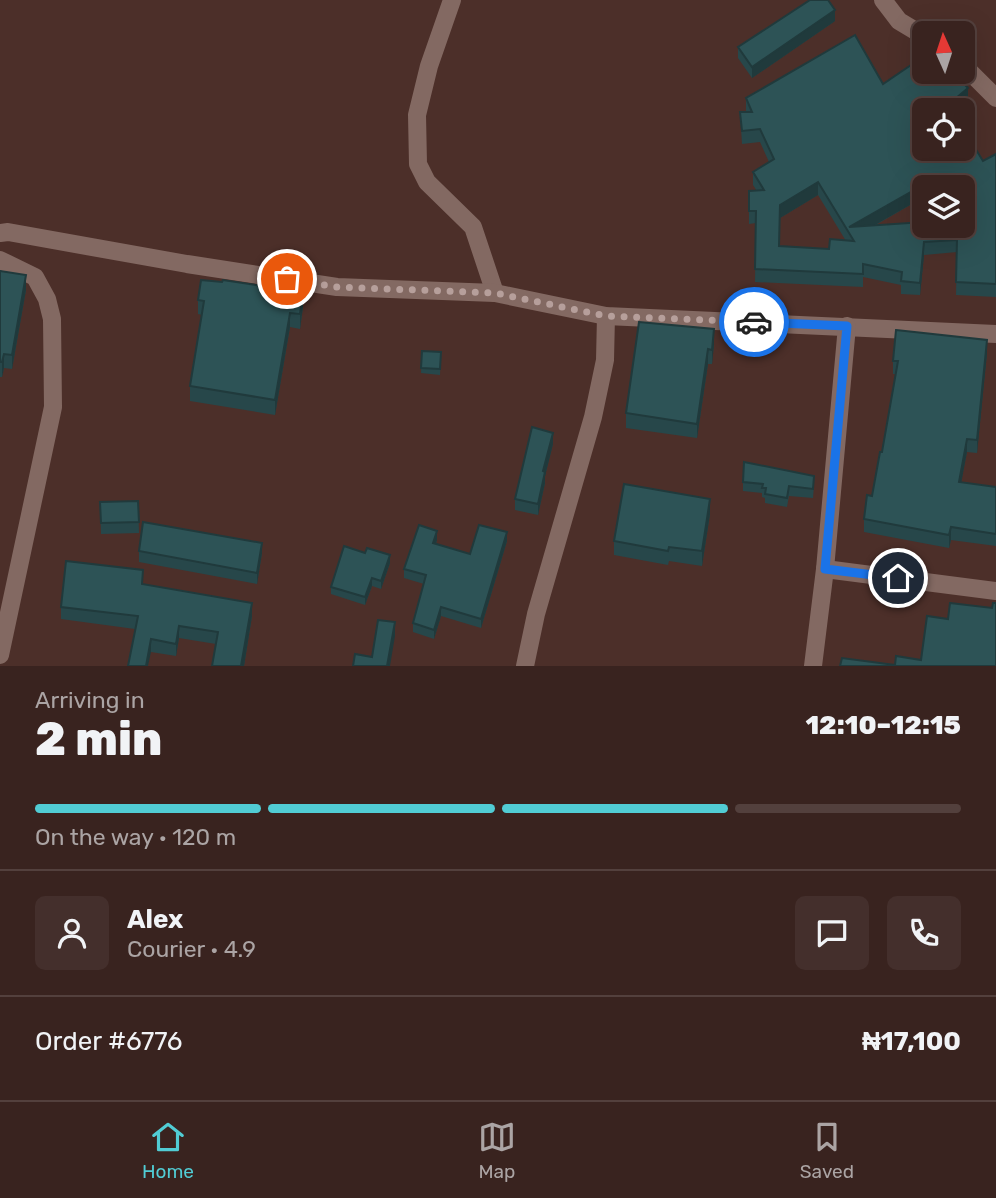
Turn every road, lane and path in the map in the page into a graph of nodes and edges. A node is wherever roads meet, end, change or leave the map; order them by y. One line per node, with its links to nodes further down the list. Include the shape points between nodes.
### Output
1 (452, 0): 8 (street, via 417,115 418,164 427,182 473,227)
2 (883, 0): 3 (street, via 899,21)
3 (912, 29)
4 (975, 77): 5 (street)
5 (996, 98)
6 (0, 233): 8 (street, via 337,287)
7 (0, 260): 14 (street, via 35,277 47,299 52,319 53,407)
8 (495, 293): 9 (street)
9 (606, 316): 10 (street); 15 (street, via 605,360 593,416)
10 (847, 326): 11 (street); 12 (street)
11 (996, 334)
12 (825, 569): 13 (street); 16 (street)
13 (996, 591)
14 (0, 655)
15 (525, 666)
16 (813, 666)

